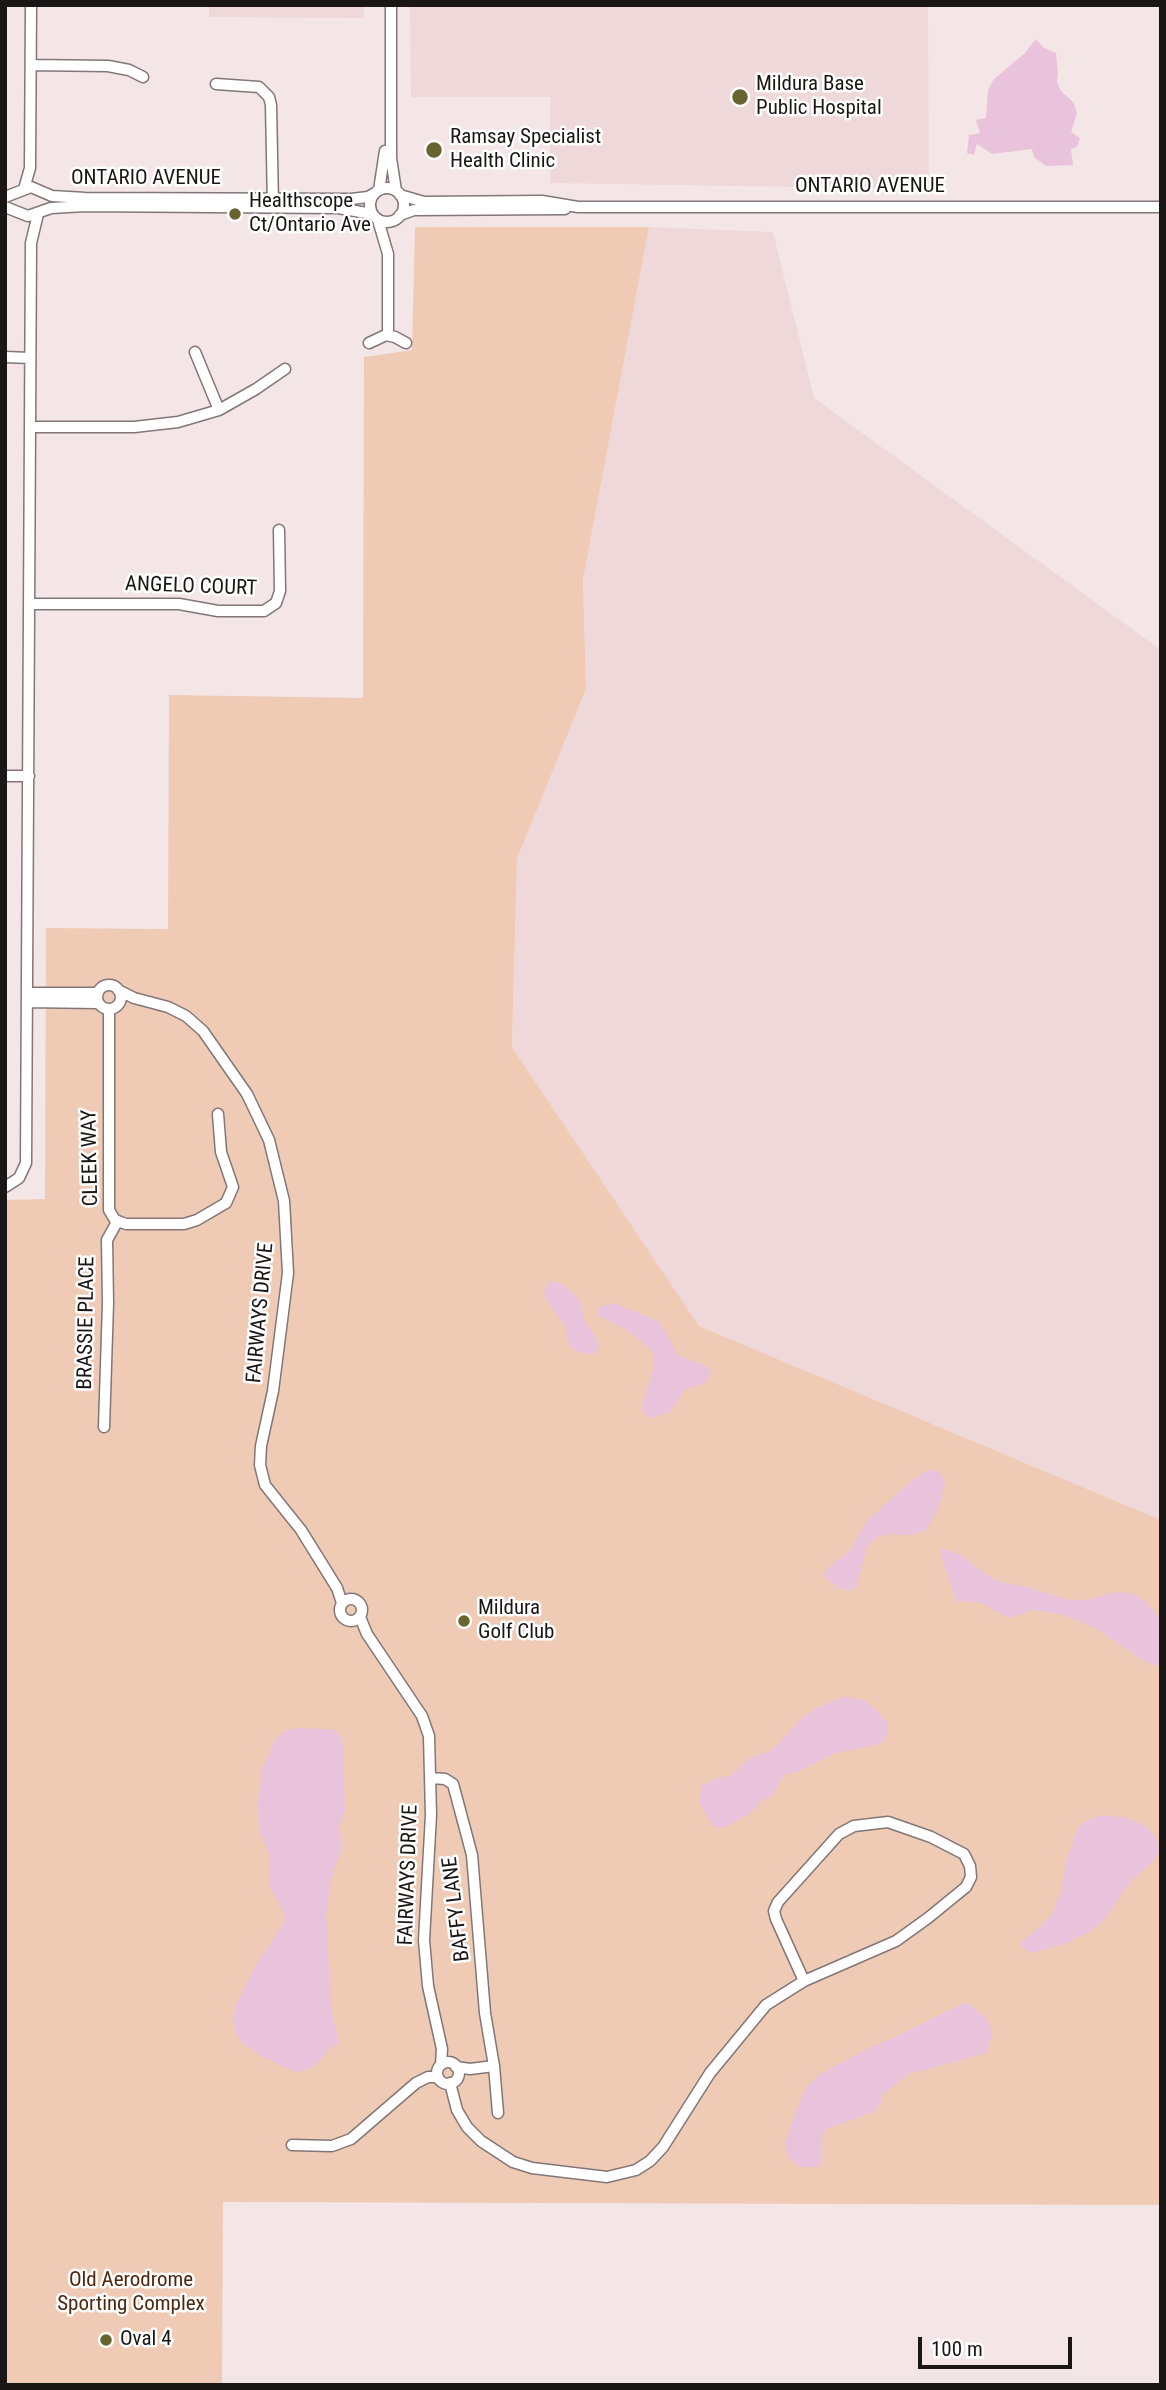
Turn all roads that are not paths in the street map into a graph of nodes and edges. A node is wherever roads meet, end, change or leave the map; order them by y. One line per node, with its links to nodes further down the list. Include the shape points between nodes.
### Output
1 (31, 5): 4 (street)
2 (386, 5): 10 (street, via 385,142)
3 (391, 5): 11 (street, via 391,158)
4 (31, 65): 5 (street, via 108,66); 7 (street)
5 (143, 77)
6 (216, 84): 13 (street, via 259,87 269,97)
7 (30, 168): 8 (street); 9 (street)
8 (22, 191): 9 (street); 12 (street); 18 (street, via 16,203)
9 (40, 191): 13 (street, ONTARIO AVENUE, via 60,198); 17 (street, via 45,202)
10 (377, 191): 11 (street, via 385,188); 13 (street, ONTARIO AVENUE, via 351,199); 19 (street, via 370,203)
11 (398, 193): 14 (street, ONTARIO AVENUE, via 424,202 542,201); 20 (street, via 404,205)
12 (5, 197)
13 (273, 203): 17 (street, ONTARIO AVENUE, via 64,206); 19 (street, ONTARIO AVENUE, via 348,208)
14 (579, 206): 16 (street, ONTARIO AVENUE); 20 (street, ONTARIO AVENUE, via 414,211)
15 (5, 207): 18 (street)
16 (1161, 207)
17 (40, 212): 18 (street); 21 (street)
18 (22, 213): 21 (street)
19 (375, 217): 20 (street, via 388,222); 22 (street)
20 (398, 217): 22 (street)
21 (31, 243): 28 (street)
22 (388, 254): 23 (street)
23 (388, 335): 24 (street); 25 (street)
24 (369, 343)
25 (406, 343)
26 (195, 352): 30 (street)
27 (5, 357): 28 (street)
28 (30, 358): 31 (street)
29 (285, 369): 30 (street)
30 (219, 410): 31 (street, via 154,426)
31 (30, 427): 33 (street)
32 (279, 530): 33 (street, ANGELO COURT, via 278,597 264,611 218,611 179,604)
33 (29, 604): 35 (street)
34 (5, 776): 35 (street)
35 (29, 776): 37 (street)
36 (118, 990): 38 (street, via 108,986); 39 (street, FAIRWAYS DRIVE); 40 (street, CLEEK WAY, via 121,997)
37 (28, 997): 38 (street); 42 (street, via 26,1163 19,1178)
38 (98, 998): 40 (street)
39 (134, 998): 40 (street); 45 (street, FAIRWAYS DRIVE, via 168,1007 203,1031 236,1076 269,1140 284,1201 288,1273 260,1465 265,1485)
40 (114, 1007): 43 (street, CLEEK WAY, via 109,1210)
41 (218, 1114): 43 (street, CLEEK WAY, via 220,1152 233,1187 226,1203 184,1224)
42 (5, 1187)
43 (117, 1222): 44 (street, BRASSIE PLACE, via 107,1240)
44 (104, 1427)
45 (346, 1601): 46 (street, via 359,1603 362,1610); 46 (street, via 339,1609 341,1616 346,1621)
46 (357, 1619): 47 (street, FAIRWAYS DRIVE, via 426,1726)
47 (431, 1778): 49 (street, BAFFY LANE, via 453,1784 472,1855); 50 (street, FAIRWAYS DRIVE, via 424,1940 428,1986)
48 (804, 1981): 48 (street, FAIRWAYS DRIVE, via 897,1941 928,1919 966,1887 971,1877 964,1854 888,1822 854,1826 839,1835 774,1910); 50 (street, FAIRWAYS DRIVE, via 757,2014 710,2073 663,2147 627,2174 596,2176 513,2162 467,2127 457,2110)
49 (494, 2066): 50 (street); 51 (street)
50 (451, 2071): 52 (street, via 442,2082 428,2077 416,2083 360,2133 342,2143)
51 (498, 2113)
52 (292, 2145)

